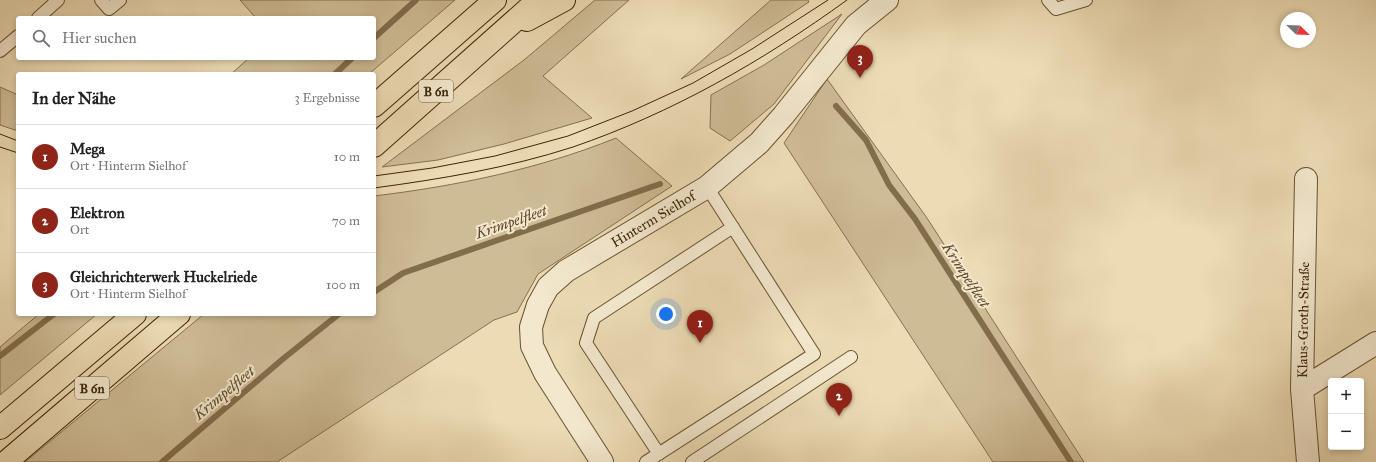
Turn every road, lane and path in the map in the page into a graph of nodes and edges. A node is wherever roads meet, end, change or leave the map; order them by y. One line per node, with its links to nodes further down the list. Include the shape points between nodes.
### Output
1 (58, 0): 10 (lane)
2 (101, 0): 3 (lane, via 109,9)
3 (120, 0)
4 (495, 0): 14 (highway, B 6n)
5 (538, 0): 11 (highway, B 6n)
6 (564, 0): 11 (highway)
7 (887, 0): 17 (street, Hinterm Sielhof, via 856,25 759,143)
8 (1048, 0): 9 (lane, via 1056,10)
9 (1086, 0)
10 (40, 16)
11 (497, 36): 15 (highway, B 6n)
12 (16, 38): 13 (lane)
13 (0, 51)
14 (376, 104)
15 (376, 144)
16 (1306, 178): 23 (street, Klaus-Groth-Straße)
17 (707, 187): 18 (lane); 27 (street, Hinterm Sielhof, via 566,271 548,287 538,305 531,327 532,346 545,373)
18 (733, 227): 25 (lane, via 594,318 586,343); 25 (lane, via 814,354)
19 (133, 316): 24 (highway, B 6n)
20 (177, 316): 26 (highway, B 6n)
21 (1376, 343): 23 (street)
22 (851, 358): 29 (lane)
23 (1302, 389): 30 (street, Klaus-Groth-Straße)
24 (0, 428)
25 (659, 454): 28 (lane)
26 (6, 462)
27 (602, 462)
28 (646, 462)
29 (692, 462)
30 (1308, 462)

